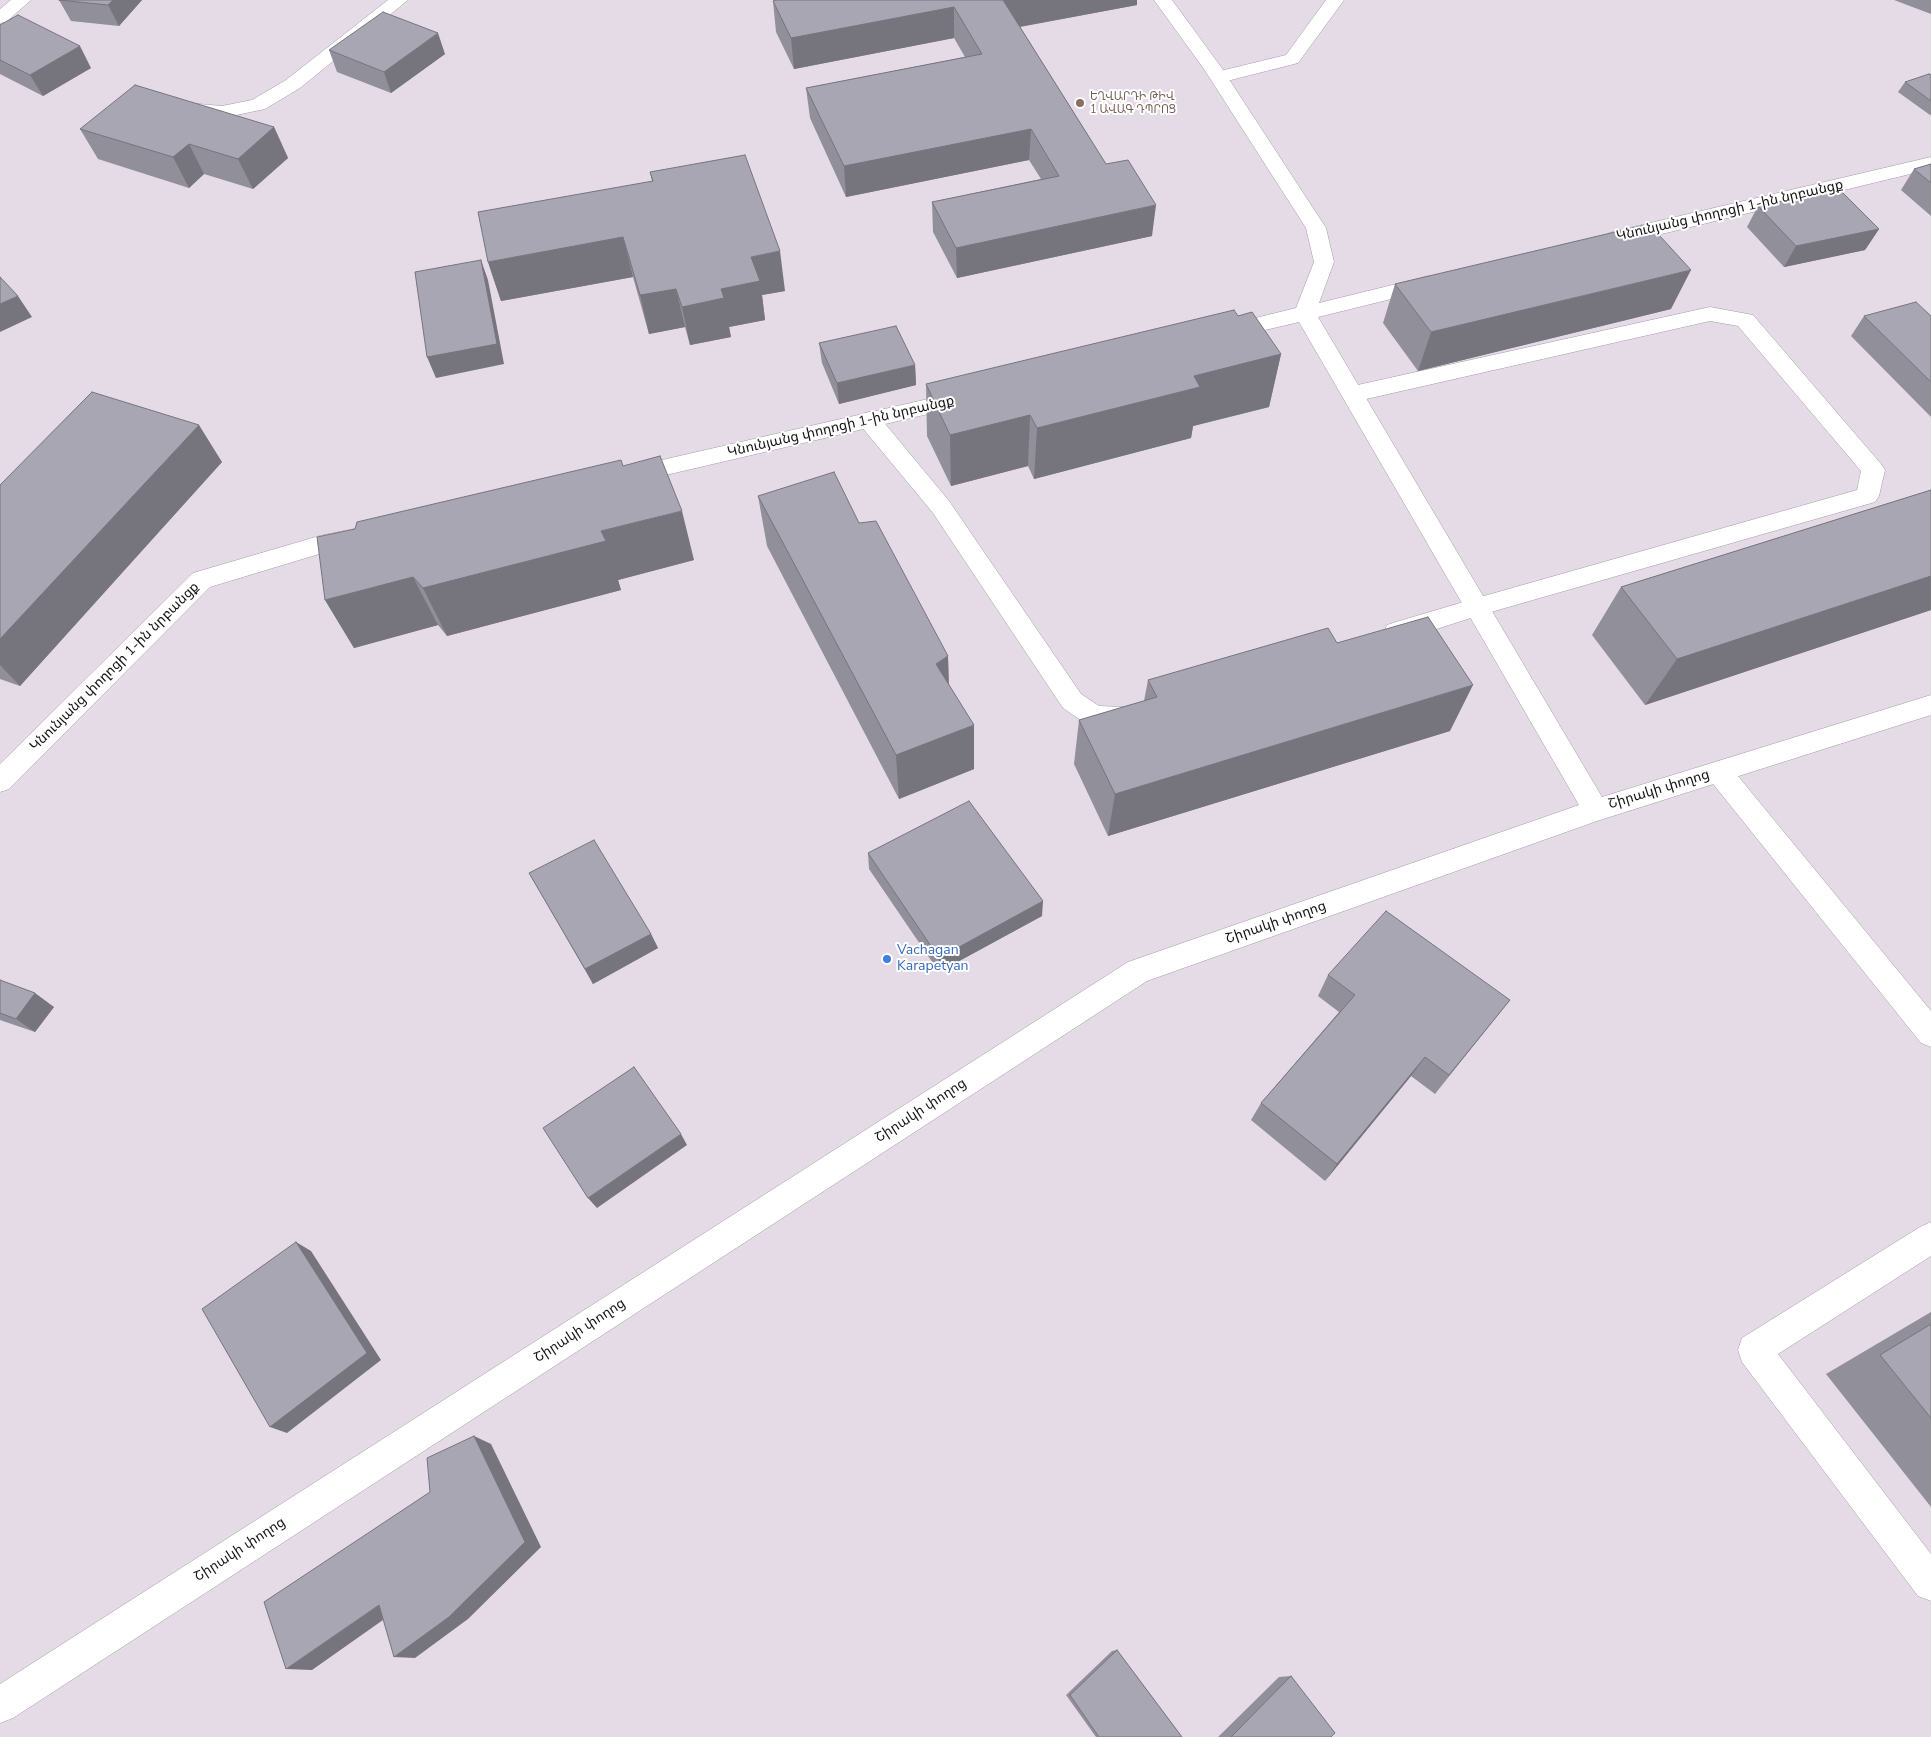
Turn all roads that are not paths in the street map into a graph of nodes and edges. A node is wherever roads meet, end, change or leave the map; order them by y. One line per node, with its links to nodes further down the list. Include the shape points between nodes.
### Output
1 (22, 0): 5 (street)
2 (399, 0): 7 (street, via 293,84 258,105 222,112)
3 (1163, 0): 6 (street)
4 (1335, 0): 6 (street, via 1292,59)
5 (0, 18)
6 (1219, 77): 11 (street, via 1316,228 1324,262)
7 (166, 103)
8 (1931, 163): 9 (street, Կնունյանց փողոցի 1-ին նրբանցք)
9 (1594, 243)
10 (1450, 278): 11 (street)
11 (1305, 313): 12 (street); 14 (street)
12 (1201, 339)
13 (983, 394): 15 (street, Կնունյանց փողոցի 1-ին նրբանցք)
14 (1353, 394): 18 (street); 18 (street, via 1710,314 1745,320 1873,470 1867,496)
15 (869, 420): 16 (street, Կնունյանց փողոցի 1-ին նրբանցք); 21 (street, via 941,508 1072,701 1094,716 1124,717)
16 (607, 481)
17 (377, 532): 23 (street, Կնունյանց փողոցի 1-ին նրբանցք, via 319,545 202,580)
18 (1477, 607): 19 (street); 24 (street)
19 (1372, 640)
20 (1931, 705): 22 (street, Շիրակի փողոց)
21 (1153, 708)
22 (1719, 772): 24 (street, Շիրակի փողոց); 25 (street)
23 (0, 781)
24 (1596, 810): 28 (street, Շիրակի փողոց, via 1138,971)
25 (1931, 1033)
26 (1931, 1238): 27 (street, via 1754,1350)
27 (1931, 1583)
28 (0, 1705)

